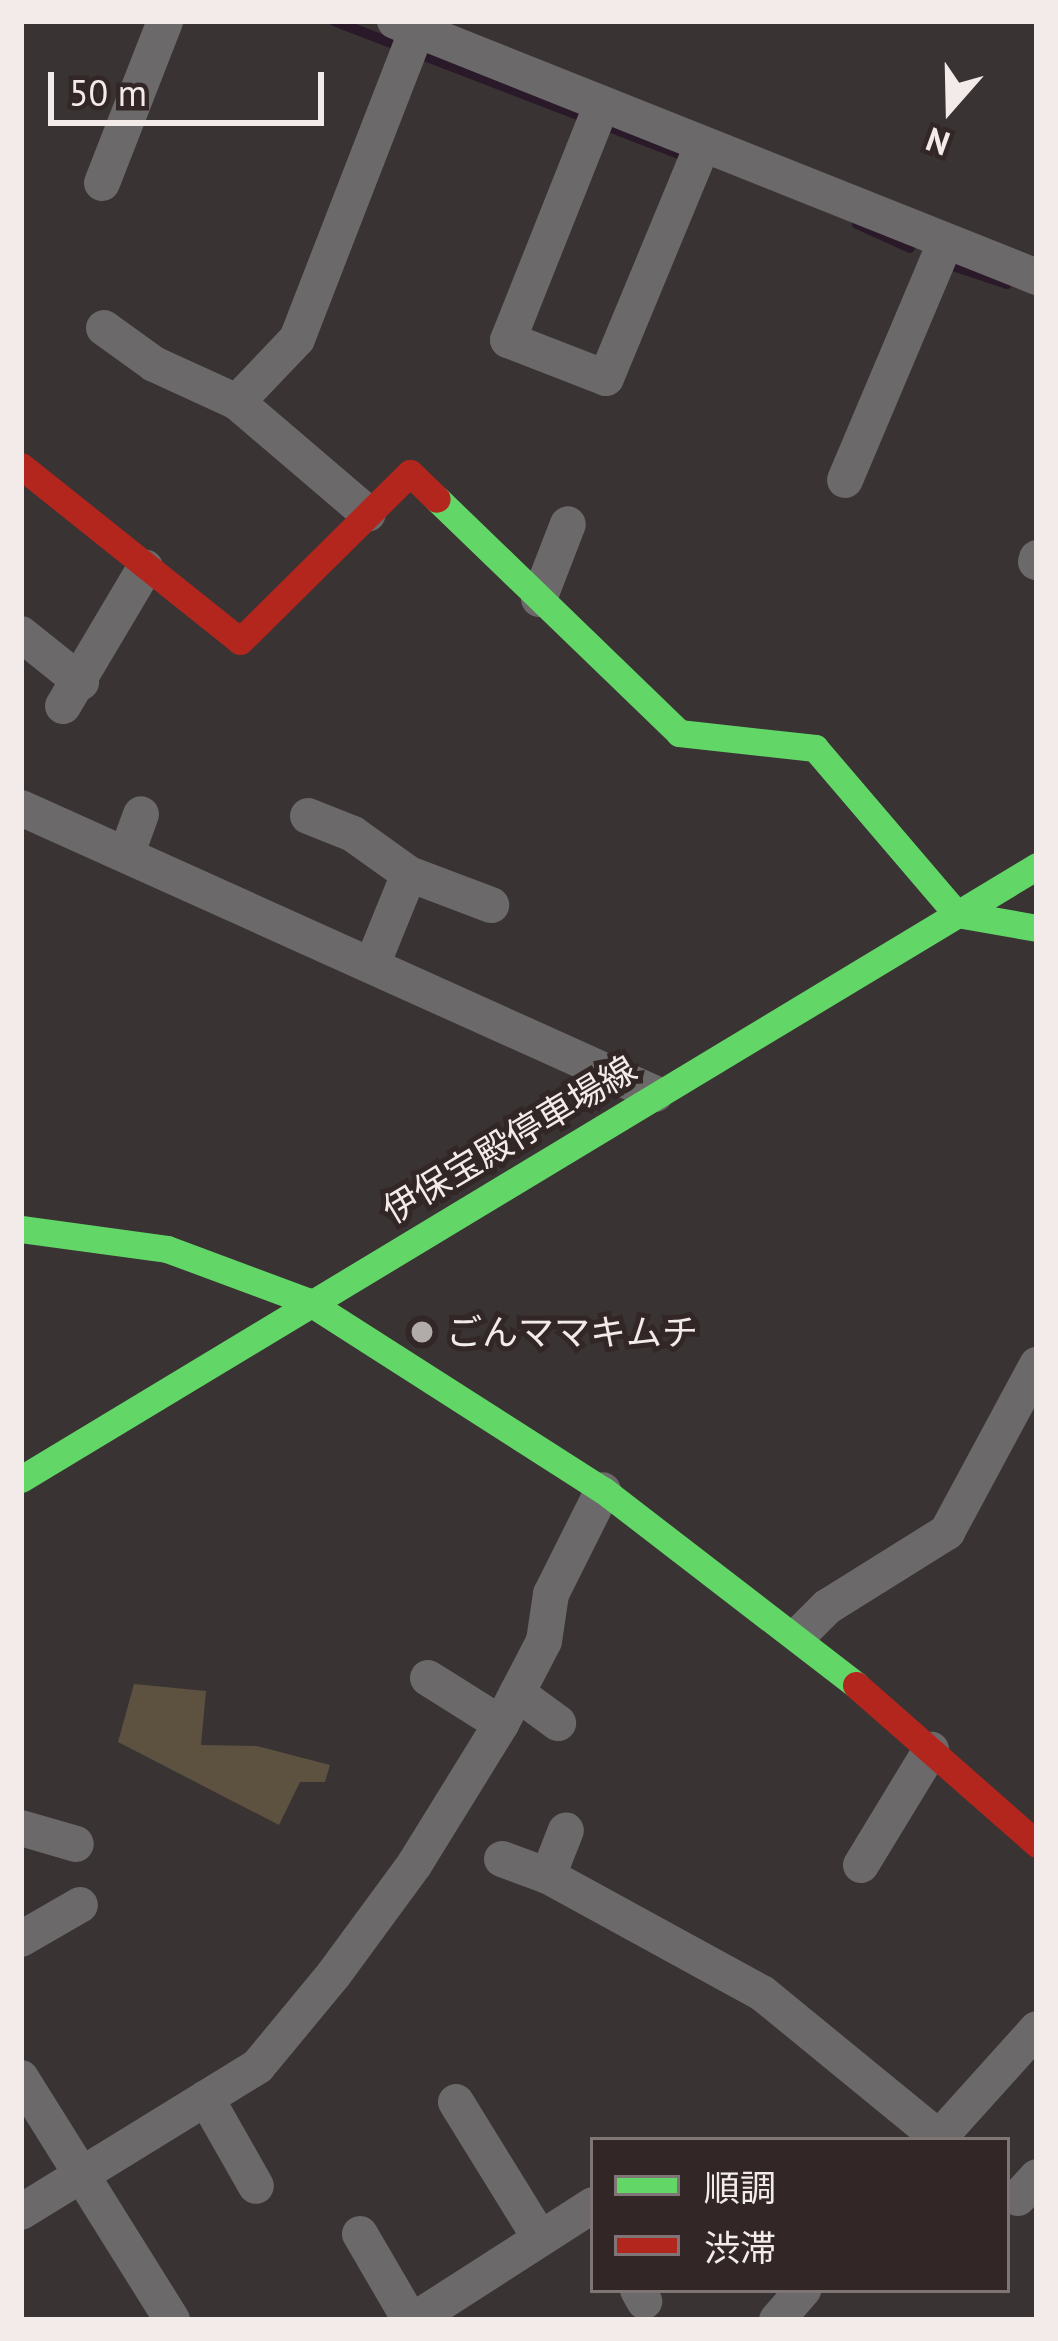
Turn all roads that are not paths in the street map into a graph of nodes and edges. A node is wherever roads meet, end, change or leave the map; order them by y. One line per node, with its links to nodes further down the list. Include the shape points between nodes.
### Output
1 (165, 21): 5 (street)
2 (426, 29): 3 (street); 9 (street, via 297,339)
3 (602, 104): 4 (street); 4 (street, via 508,340 606,378)
4 (703, 144): 6 (street)
5 (102, 183)
6 (940, 256): 7 (street); 10 (street)
7 (1037, 277)
8 (104, 328): 9 (street, via 154,364)
9 (237, 402): 12 (street)
10 (841, 460)
11 (21, 466): 14 (street)
12 (368, 514): 14 (street, via 240,641); 15 (street, via 410,473)
13 (568, 524): 15 (street)
14 (145, 568): 16 (street, via 72,694)
15 (539, 599): 24 (street, via 679,733 815,748)
16 (21, 634)
17 (21, 808): 20 (street)
18 (140, 814): 20 (street)
19 (308, 816): 22 (street, via 353,834)
20 (128, 850): 26 (street)
21 (1037, 866): 24 (street, 伊保宝殿停車場線)
22 (409, 874): 23 (street); 26 (street)
23 (491, 904)
24 (957, 914): 25 (street, via 1020,932); 27 (street, 伊保宝殿停車場線)
25 (1037, 928)
26 (372, 965): 27 (street)
27 (656, 1094): 29 (street, 伊保宝殿停車場線)
28 (21, 1229): 29 (street, via 167,1249)
29 (307, 1301): 31 (street, 伊保宝殿停車場線); 32 (street)
30 (1037, 1366): 33 (street, via 946,1532 827,1606)
31 (21, 1479)
32 (603, 1490): 33 (street); 35 (street, via 550,1594 544,1641)
33 (799, 1634): 37 (street)
34 (428, 1678): 35 (street)
35 (509, 1709): 36 (street); 49 (street, via 414,1865 334,1974 258,2066)
36 (558, 1723)
37 (931, 1750): 41 (street); 43 (street)
38 (21, 1828): 40 (street)
39 (566, 1830): 44 (street)
40 (76, 1844)
41 (1037, 1844)
42 (502, 1859): 44 (street)
43 (861, 1865)
44 (548, 1876): 51 (street, via 763,1993)
45 (80, 1905): 46 (street)
46 (21, 1939)
47 (1037, 2029): 52 (street)
48 (21, 2078): 53 (street)
49 (206, 2098): 53 (street); 54 (street)
50 (456, 2102): 58 (street)
51 (936, 2137)
52 (940, 2137)
53 (81, 2175): 56 (street); 61 (street)
54 (256, 2186)
55 (590, 2208): 58 (street)
56 (21, 2212)
57 (360, 2234): 62 (street)
58 (540, 2239): 60 (street)
59 (800, 2293): 63 (street)
60 (457, 2310): 62 (street)
61 (172, 2320)
62 (412, 2320)
63 (777, 2320)

